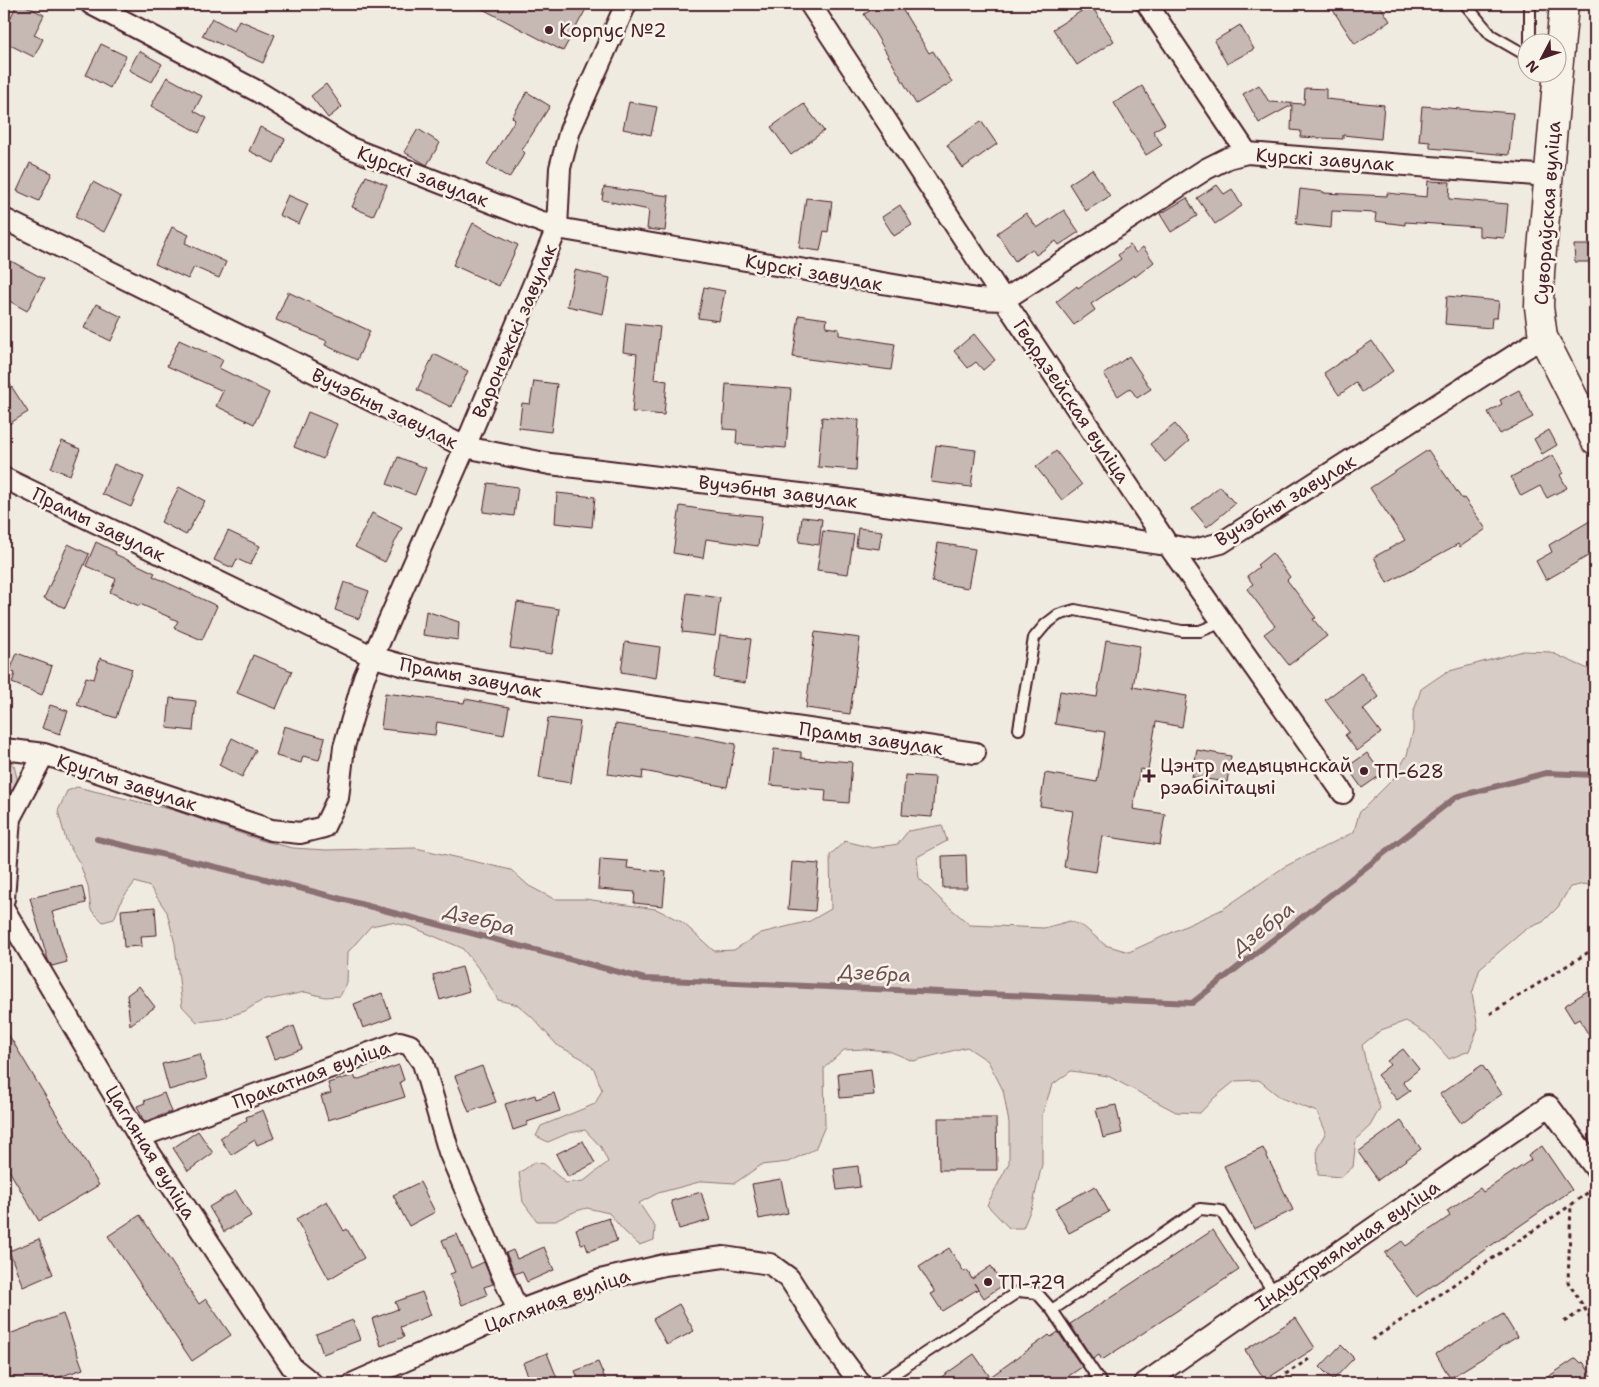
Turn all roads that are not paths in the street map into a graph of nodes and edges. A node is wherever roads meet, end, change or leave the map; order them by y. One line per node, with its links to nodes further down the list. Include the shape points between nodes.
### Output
1 (91, 4): 15 (street, Курскі завулак, via 257,91 348,147)
2 (626, 4): 15 (street, Варонежскі завулак, via 570,130 560,168)
3 (810, 4): 16 (street, Гвардзейская вуліца)
4 (1147, 4): 12 (street)
5 (1465, 4): 10 (lane, via 1491,35)
6 (1530, 4): 8 (lane)
7 (1564, 4): 9 (main road, Сувораўская вуліца)
8 (1530, 32)
9 (1561, 32)
10 (1516, 49)
11 (1556, 82): 13 (main road, Сувораўская вуліца)
12 (1247, 153): 13 (street, Курскі завулак); 16 (street, Курскі завулак, via 1206,169)
13 (1549, 176): 17 (main road, Сувораўская вуліца, via 1540,272 1539,307)
14 (4, 219): 19 (street, Вучэбны завулак)
15 (557, 228): 16 (street, Курскі завулак, via 952,296); 19 (street, Варонежскі завулак)
16 (1004, 300): 21 (street, Гвардзейская вуліца)
17 (1543, 336): 18 (main road, Сувораўская вуліца); 21 (street, Вучэбны завулак, via 1221,543 1194,550)
18 (1595, 440)
19 (465, 448): 21 (street, Вучэбны завулак, via 550,464 842,499); 23 (street, Варонежскі завулак)
20 (4, 478): 23 (street, Прамы завулак)
21 (1168, 545): 22 (street, Гвардзейская вуліца)
22 (1223, 622): 24 (lane, via 1200,631 1182,631 1075,610 1058,615 1034,638); 28 (street, Гвардзейская вуліца)
23 (374, 657): 26 (street, Прамы завулак, via 419,670 518,687); 29 (street, Варонежскі завулак, via 364,677 344,747 338,798 324,827)
24 (1019, 729)
25 (4, 749): 27 (street)
26 (975, 753)
27 (44, 754): 29 (street, Круглы завулак, via 271,830); 30 (street, Круглы завулак, via 10,818)
28 (1343, 792)
29 (300, 834)
30 (4, 899)
31 (4, 909): 32 (street, Цагляная вуліца)
32 (139, 1137): 36 (street, Пракатная вуліца, via 400,1042 410,1045 422,1063 449,1152); 37 (street, Цагляная вуліца, via 292,1368)
33 (1595, 1168): 34 (street, Індустрыяльная вуліца, via 1549,1106 1320,1265)
34 (1274, 1293): 35 (lane, via 1221,1211 1200,1209); 42 (street, Індустрыяльная вуліца)
35 (1052, 1310): 40 (lane, via 1037,1293 1019,1291); 41 (lane)
36 (518, 1311): 38 (street, Цагляная вуліца); 39 (street, Цагляная вуліца, via 600,1280 664,1264 724,1257 770,1264 789,1278)
37 (312, 1383)
38 (354, 1383)
39 (860, 1383)
40 (880, 1383)
41 (1101, 1383)
42 (1145, 1383)

